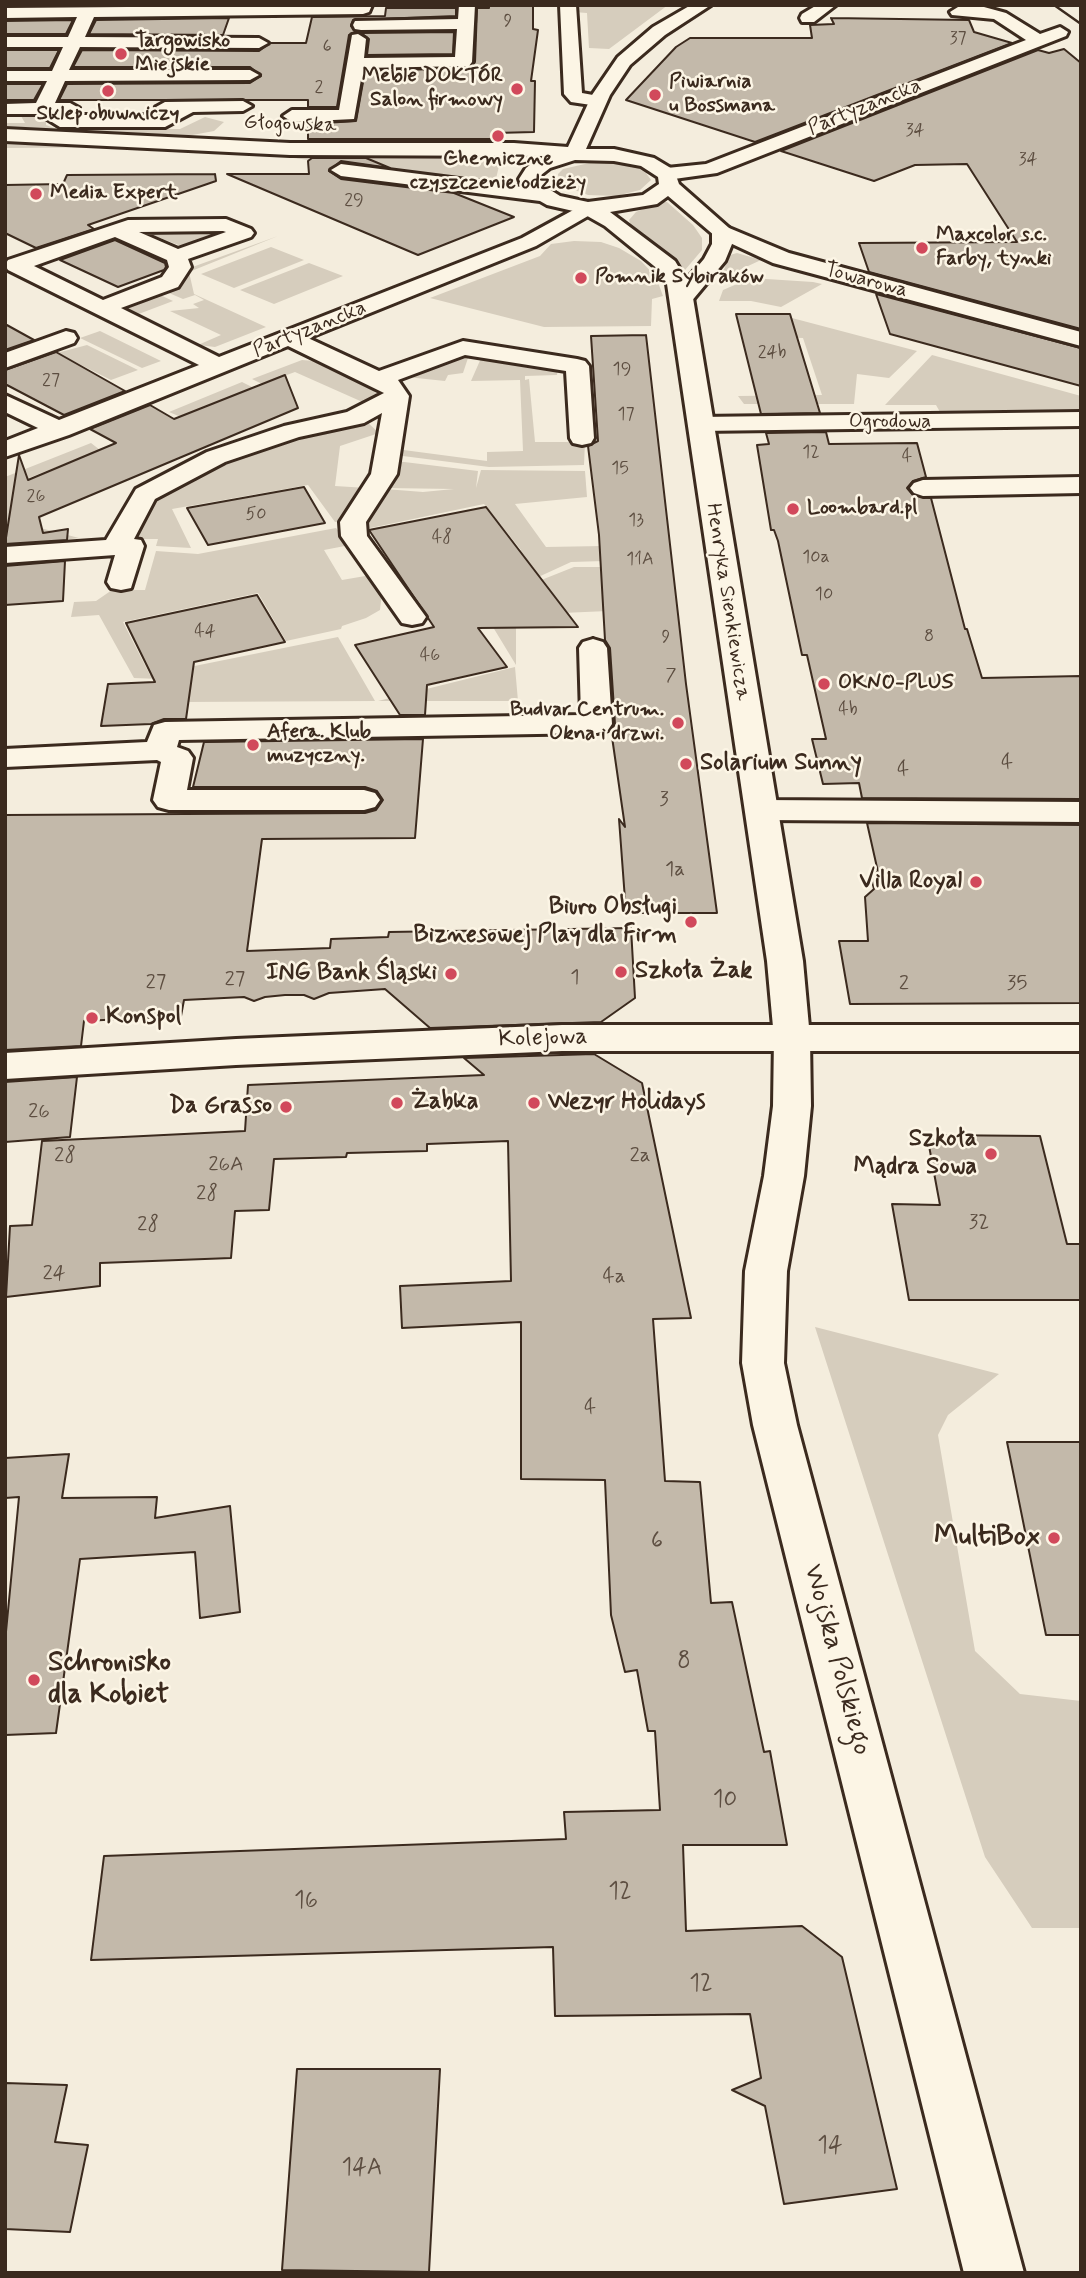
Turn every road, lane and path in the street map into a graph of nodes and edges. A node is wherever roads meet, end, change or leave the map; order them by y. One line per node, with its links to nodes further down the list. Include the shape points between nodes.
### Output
1 (467, 5): 11 (main road)
2 (568, 5): 21 (main road, via 573,94)
3 (704, 5): 21 (main road, via 640,46 624,61)
4 (828, 5): 10 (main road)
5 (267, 8): 6 (main road); 9 (main road); 16 (main road)
6 (88, 12): 8 (main road); 14 (main road)
7 (958, 12): 13 (main road, via 1000,16)
8 (5, 13)
9 (363, 13): 11 (main road); 17 (main road)
10 (808, 18)
11 (466, 24): 17 (main road, via 463,62)
12 (1063, 30): 13 (main road, Partyzancka)
13 (1038, 40): 30 (main road, Partyzancka, via 710,169)
14 (74, 42): 15 (main road); 16 (main road); 20 (main road)
15 (5, 43)
16 (259, 43): 18 (main road)
17 (354, 63): 24 (main road, via 347,116)
18 (250, 75): 20 (main road); 25 (main road)
19 (5, 76): 20 (main road)
20 (57, 76): 22 (main road)
21 (600, 98): 28 (main road); 29 (main road, via 611,133)
22 (43, 108): 23 (main road); 25 (main road, via 60,121 165,121 189,107)
23 (5, 109)
24 (292, 116)
25 (236, 126): 26 (main road, Głogowska); 28 (main road, Głogowska, via 316,149 525,149)
26 (5, 135)
27 (5, 152): 31 (main road, Głogowska, via 219,156)
28 (574, 154): 29 (main road, Głogowska); 31 (main road, via 533,172 529,179)
29 (631, 158): 30 (main road, Towarowa, via 659,167)
30 (668, 180): 32 (main road, via 650,200); 34 (main road, Towarowa)
31 (541, 195): 32 (main road, Głogowska)
32 (588, 208): 36 (main road, Henryka Sienkiewicza, via 667,265); 39 (main road, Partyzancka, via 529,242)
33 (116, 230): 35 (main road); 35 (main road, via 226,225 244,233); 37 (main road, via 16,264)
34 (722, 232): 36 (main road, via 714,261); 40 (main road, Towarowa, via 781,258)
35 (177, 256): 37 (main road, via 180,267 170,282)
36 (682, 298): 46 (main road, Henryka Sienkiewicza)
37 (104, 307): 42 (main road)
38 (66, 338): 41 (main road)
39 (290, 338): 42 (main road, Partyzancka); 43 (main road)
40 (1081, 339)
41 (5, 360)
42 (220, 366): 47 (main road, Partyzancka)
43 (388, 387): 48 (main road, via 463,348 577,366); 52 (main road, via 355,418 293,431 216,457 145,495); 55 (main road, via 384,474 353,522 354,536)
44 (5, 402): 47 (main road)
45 (1081, 419): 46 (main road, Ogrodowa)
46 (699, 424): 60 (main road, Henryka Sienkiewicza)
47 (60, 430): 49 (main road, Partyzancka)
48 (582, 438)
49 (13, 449)
50 (1081, 485): 51 (main road)
51 (923, 488)
52 (116, 546): 53 (main road); 54 (main road, via 131,546)
53 (5, 555)
54 (121, 582)
55 (412, 617)
56 (593, 648): 57 (main road, via 597,724 166,731)
57 (161, 751): 58 (main road); 59 (main road, via 177,758 169,800)
58 (5, 758)
59 (364, 800)
60 (762, 810): 61 (main road); 62 (main road, Henryka Sienkiewicza)
61 (1081, 812)
62 (792, 1038): 63 (main road, Kolejowa); 64 (main road, Kolejowa, via 562,1038); 65 (main road, Wojska Polskiego, via 792,1106 766,1271 763,1363 775,1425)
63 (1081, 1038)
64 (5, 1066)
65 (994, 2273)

